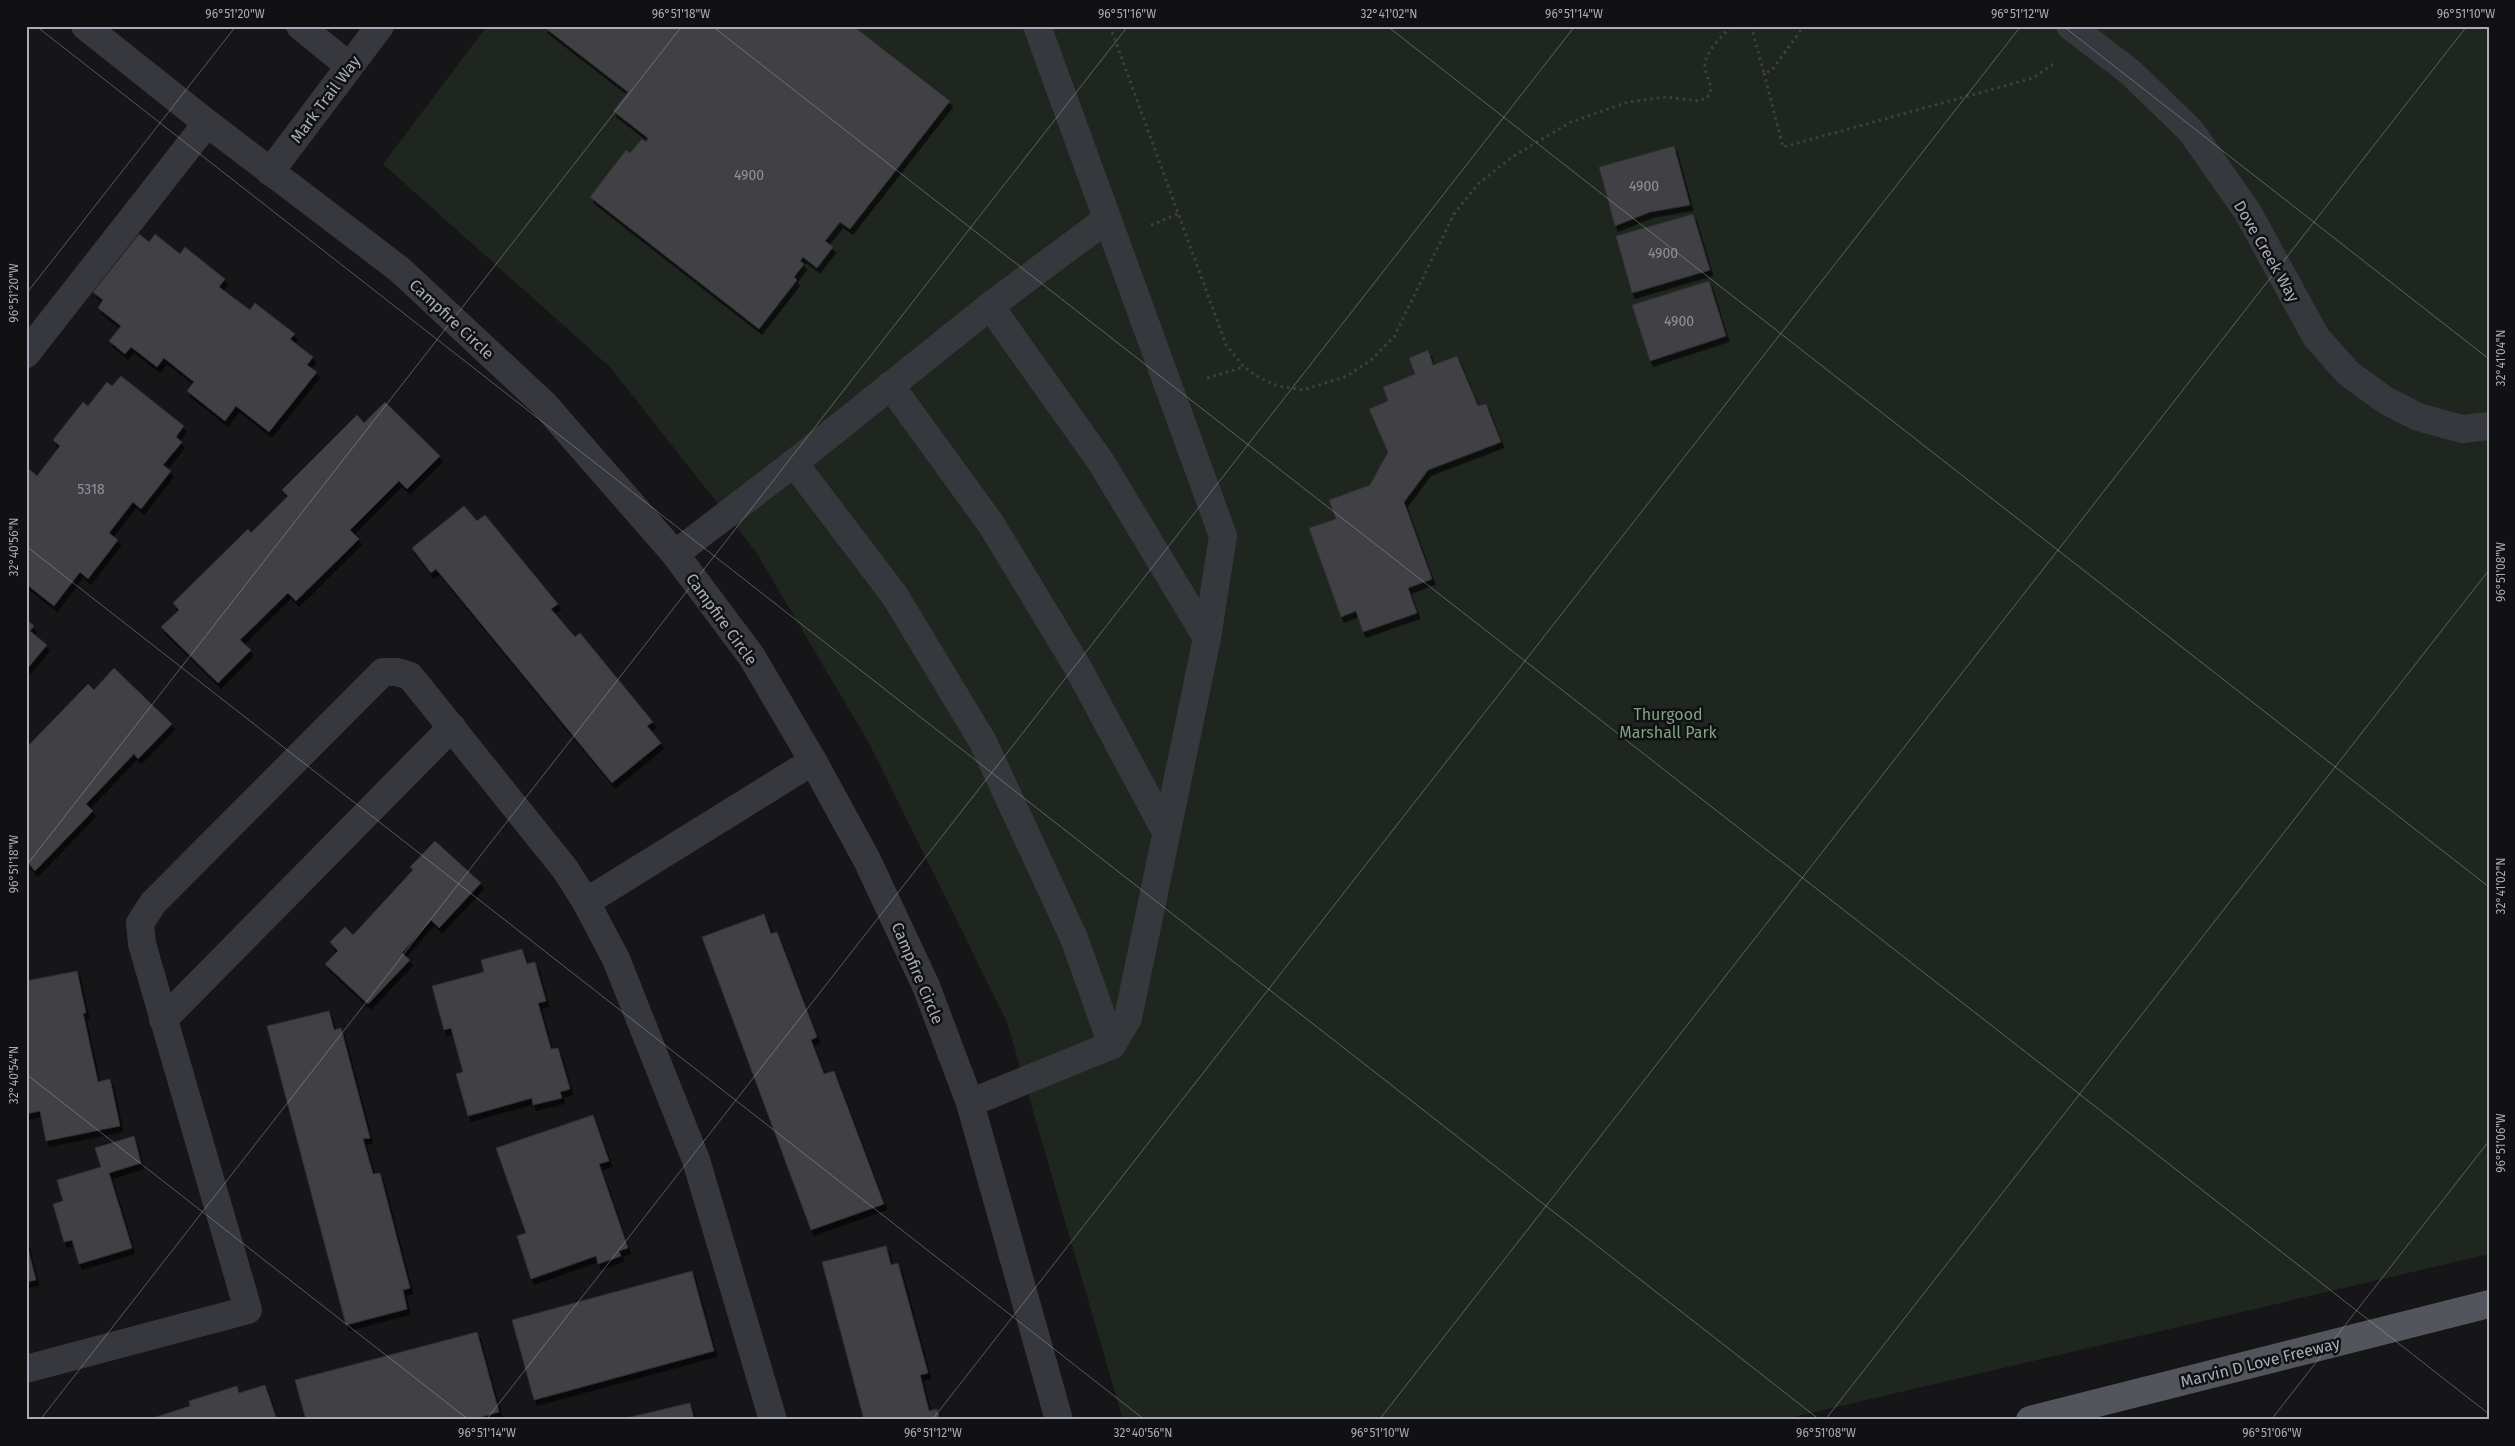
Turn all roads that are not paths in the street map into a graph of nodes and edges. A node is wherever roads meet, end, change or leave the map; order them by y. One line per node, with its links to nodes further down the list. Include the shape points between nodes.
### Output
1 (85, 26): 7 (street, Campfire Circle)
2 (300, 26): 6 (street)
3 (380, 26): 6 (street, Mark Trail Way)
4 (1037, 26): 9 (street)
5 (2074, 29): 13 (street, Dove Creek Way, via 2130,72 2191,131 2246,211 2316,337 2348,373 2385,400 2418,417 2462,429)
6 (349, 66): 8 (street, Mark Trail Way)
7 (206, 123): 8 (street, Campfire Circle); 11 (street)
8 (270, 172): 15 (street, Campfire Circle, via 399,269 544,404)
9 (1107, 220): 10 (street); 16 (street, via 1223,536)
10 (990, 306): 12 (street); 16 (street, via 1101,462)
11 (26, 354)
12 (890, 385): 14 (street); 19 (street, via 991,524 1077,666)
13 (2489, 426)
14 (794, 463): 15 (street); 22 (street, via 895,596 983,742 1074,938)
15 (675, 554): 18 (street, Campfire Circle, via 752,657)
16 (1207, 638): 19 (street)
17 (452, 727): 20 (street, via 565,869); 21 (street); 21 (street, via 410,676 383,672 153,903 140,923 142,944)
18 (813, 761): 20 (street); 23 (street, Campfire Circle, via 867,860 922,977)
19 (1166, 832): 22 (street, via 1128,1018)
20 (586, 902): 26 (street, via 616,959 696,1160)
21 (163, 1020): 25 (street, via 248,1310)
22 (1112, 1045): 23 (street)
23 (970, 1103): 27 (street, Campfire Circle)
24 (2489, 1304): 28 (main road, Marvin D Love Freeway)
25 (26, 1369)
26 (773, 1420)
27 (1059, 1420)
28 (2030, 1420)

